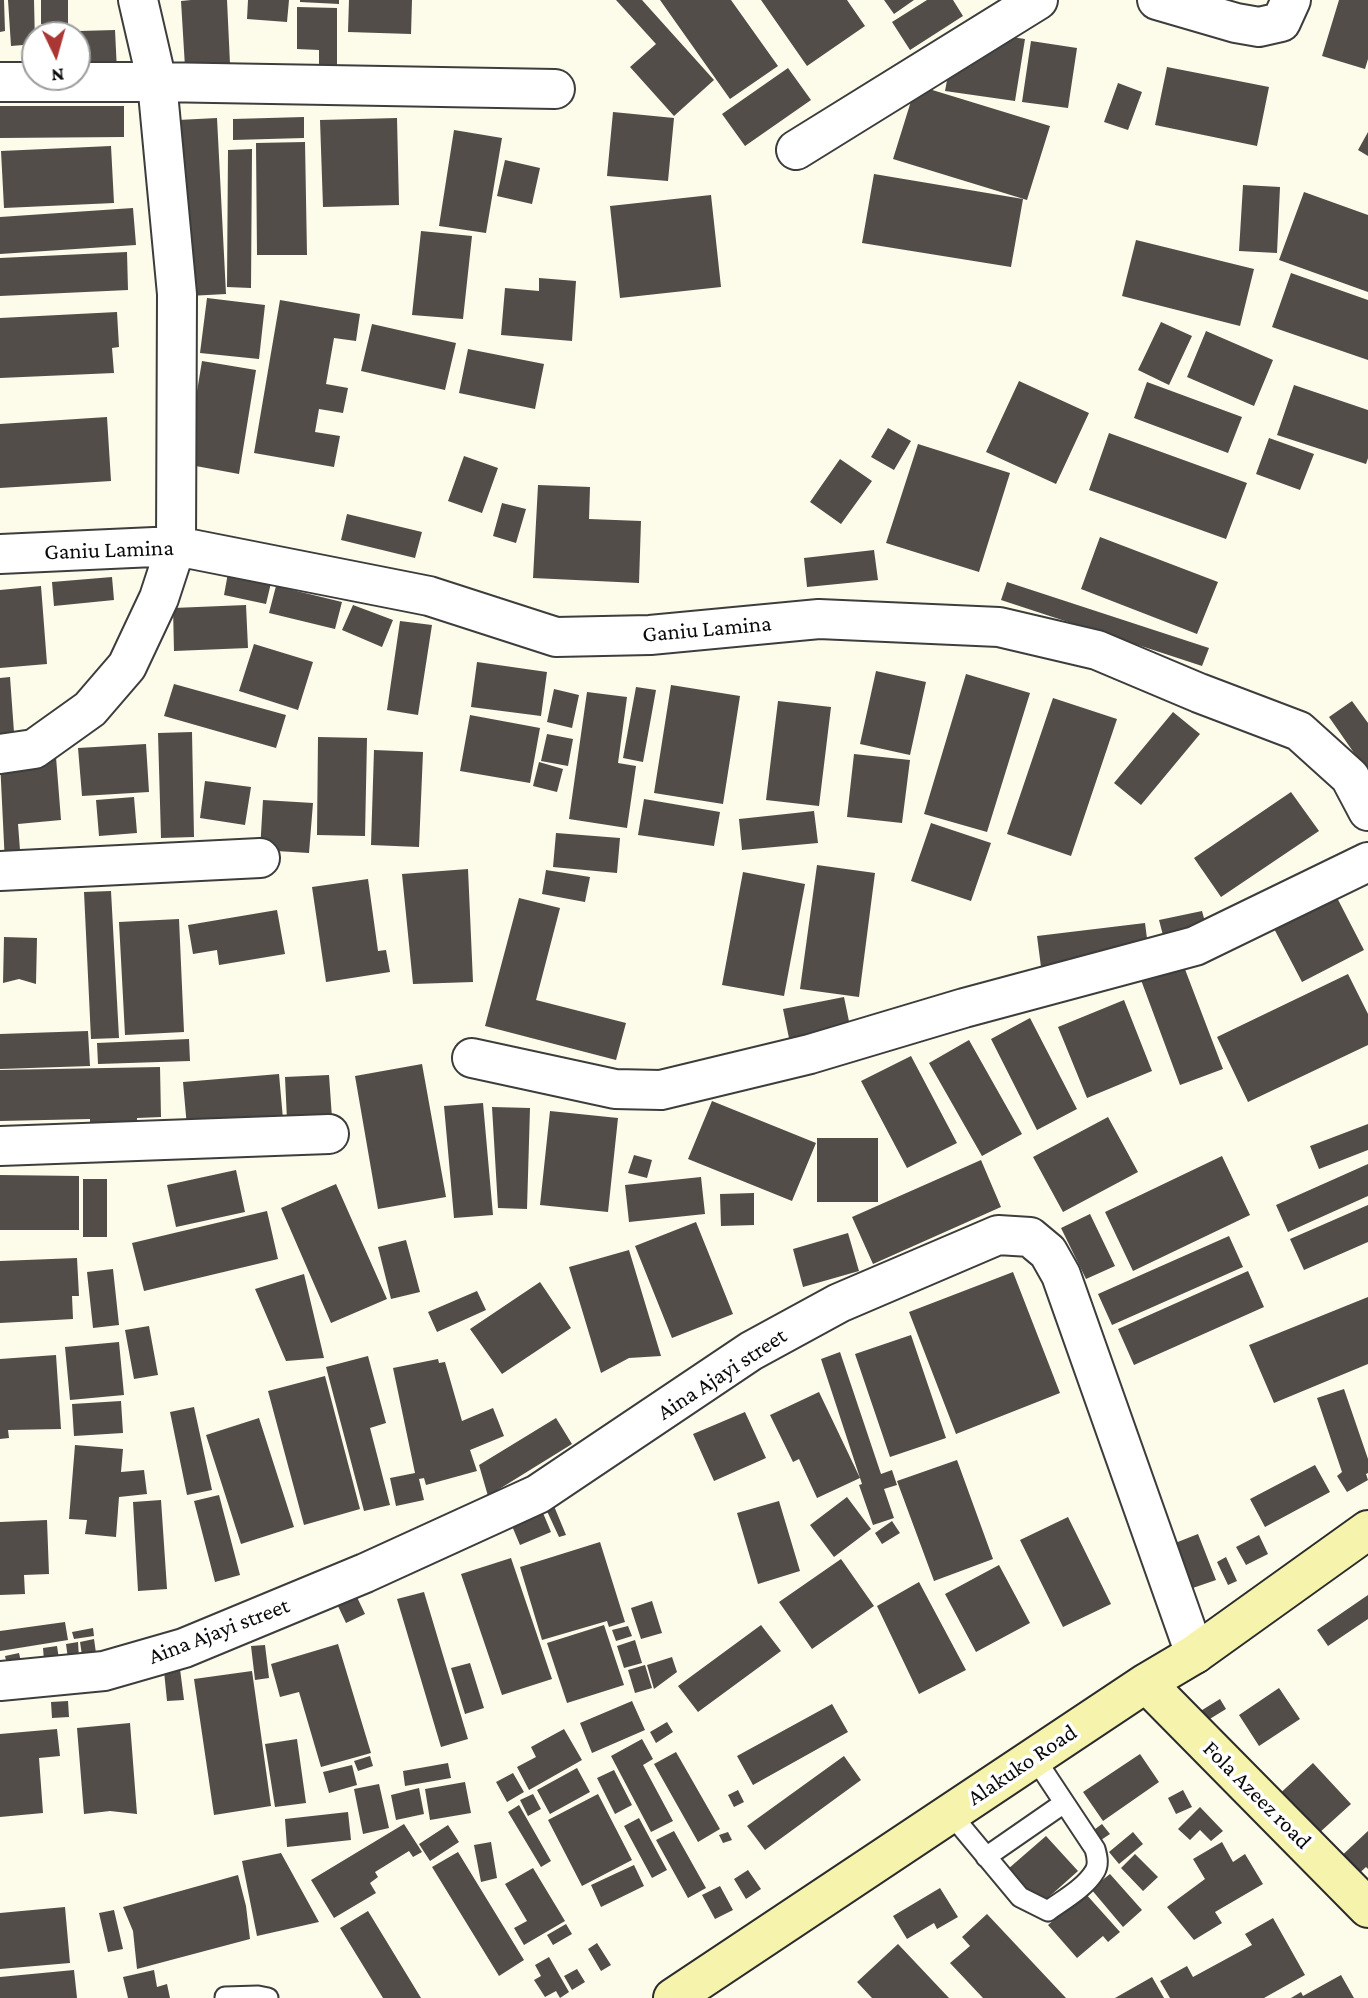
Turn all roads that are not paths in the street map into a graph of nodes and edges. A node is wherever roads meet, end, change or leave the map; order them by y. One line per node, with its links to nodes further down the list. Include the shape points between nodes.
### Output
1 (138, 0): 6 (street)
2 (1038, 0): 8 (street)
3 (1157, 0): 4 (street, via 1259,27 1281,22)
4 (1291, 0)
5 (0, 82): 6 (street)
6 (157, 82): 7 (street); 9 (street, via 177,294)
7 (555, 89)
8 (796, 150)
9 (176, 546): 10 (street, Ganiu Lamina); 11 (street, via 159,598 127,666 90,709 34,749); 12 (street, Ganiu Lamina, via 429,596 556,637 650,635 819,619 999,627 1097,650 1299,731 1350,777)
10 (0, 554)
11 (0, 754)
12 (1368, 811)
13 (260, 858): 15 (street)
14 (1368, 862): 16 (street, via 1195,946 810,1054 661,1090 615,1089)
15 (0, 871)
16 (472, 1058)
17 (329, 1134): 18 (street)
18 (0, 1146)
19 (1368, 1530): 20 (main road, Alakuko Road)
20 (1195, 1654): 21 (street, Aina Ajayi street, via 1061,1275 1048,1252 1030,1237 998,1236 839,1303 751,1351 538,1494 365,1573 184,1648 104,1671); 22 (main road, Alakuko Road)
21 (0, 1681)
22 (1146, 1683): 23 (main road, Alakuko Road); 27 (main road, Fola Azeez road)
23 (1034, 1757): 24 (lane); 25 (main road, Alakuko Road)
24 (1064, 1803): 26 (lane); 26 (lane, via 1098,1861 1096,1870 1048,1911 1020,1897)
25 (950, 1813): 26 (lane); 28 (main road, Alakuko Road)
26 (986, 1857)
27 (1368, 1908)
28 (688, 1994)
29 (225, 1997): 30 (lane)
30 (268, 1998)

